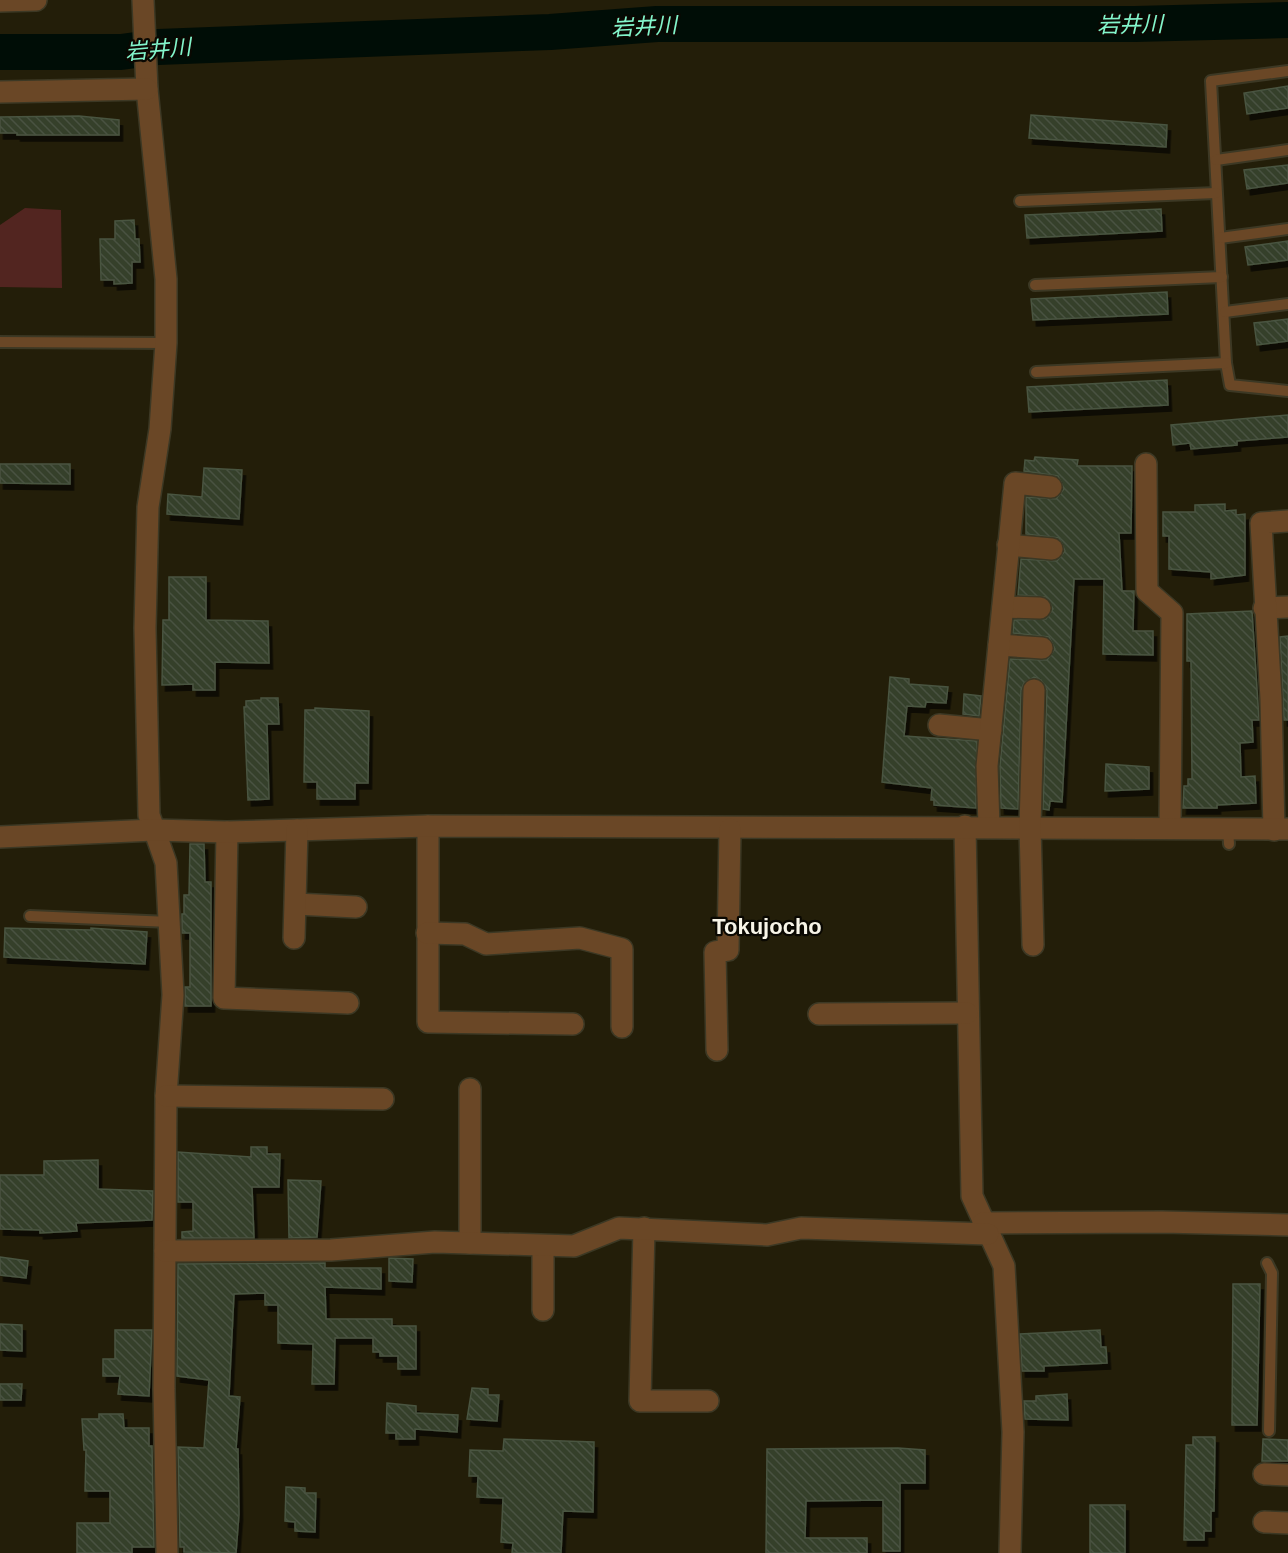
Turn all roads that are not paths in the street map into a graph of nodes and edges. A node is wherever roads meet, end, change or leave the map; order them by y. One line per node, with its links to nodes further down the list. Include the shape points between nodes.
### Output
1 (36, 0): 2 (street)
2 (0, 1)
3 (143, 5): 5 (street)
4 (1288, 71): 8 (lane, via 1211,81)
5 (147, 84): 6 (street); 18 (street, via 166,279)
6 (0, 92)
7 (1288, 150): 8 (lane)
8 (1216, 160): 9 (lane)
9 (1216, 193): 10 (lane); 12 (lane)
10 (1020, 201)
11 (1288, 230): 12 (lane)
12 (1220, 238): 13 (lane)
13 (1222, 277): 14 (lane); 16 (lane)
14 (1035, 285)
15 (1288, 304): 16 (lane)
16 (1225, 312): 19 (lane)
17 (0, 342): 18 (lane)
18 (166, 343): 43 (street, via 160,429 148,507 145,628 149,815)
19 (1226, 363): 20 (lane); 21 (lane, via 1230,385)
20 (1036, 372)
21 (1288, 391)
22 (1146, 464): 41 (street, via 1147,591 1172,614 1167,672)
23 (1051, 487): 25 (street, via 1015,483)
24 (1288, 521): 30 (street, via 1261,523)
25 (1008, 544): 26 (street); 27 (street)
26 (1052, 549)
27 (1003, 607): 29 (street); 31 (street)
28 (1288, 607): 30 (street)
29 (1040, 608)
30 (1264, 608): 34 (street)
31 (999, 645): 32 (street); 36 (street)
32 (1042, 648)
33 (1034, 690): 40 (street)
34 (1279, 698): 45 (street)
35 (939, 725): 36 (street)
36 (991, 730): 39 (street, via 987,766)
37 (428, 826): 42 (street); 44 (street); 52 (street)
38 (965, 826): 39 (street); 42 (street); 56 (street)
39 (989, 826): 40 (street)
40 (1030, 826): 41 (street); 54 (street)
41 (1170, 827): 45 (street, via 1228,836)
42 (730, 829): 60 (street, via 728,950 716,952)
43 (154, 830): 46 (street); 47 (street); 51 (street, via 166,863)
44 (297, 830): 46 (street); 48 (street)
45 (1281, 830)
46 (226, 832): 55 (street, via 224,999)
47 (0, 837)
48 (296, 904): 49 (street); 53 (street)
49 (356, 907)
50 (30, 916): 51 (lane)
51 (170, 922): 62 (street, via 173,995)
52 (427, 933): 58 (street, via 428,1022); 59 (street, via 465,934 486,944 580,938 622,949)
53 (294, 939)
54 (1032, 945)
55 (348, 1003)
56 (967, 1013): 57 (street); 66 (street, via 972,1196)
57 (819, 1014)
58 (573, 1024)
59 (622, 1028)
60 (717, 1050)
61 (470, 1089): 67 (street)
62 (166, 1096): 63 (street); 69 (street)
63 (383, 1099)
64 (1288, 1225): 66 (street, via 1162,1222)
65 (644, 1228): 66 (street, via 767,1235 801,1228); 68 (street, via 618,1228 574,1246); 72 (street, via 640,1401)
66 (986, 1228): 79 (street, via 1004,1266 1013,1432)
67 (470, 1243): 68 (street); 69 (street, via 331,1250)
68 (543, 1246): 71 (street)
69 (165, 1251): 78 (street)
70 (1267, 1263): 73 (lane, via 1272,1273)
71 (543, 1310)
72 (708, 1401)
73 (1269, 1431)
74 (1264, 1474): 75 (street)
75 (1288, 1475)
76 (1264, 1522): 77 (street)
77 (1288, 1523)
78 (167, 1553)
79 (1010, 1553)

